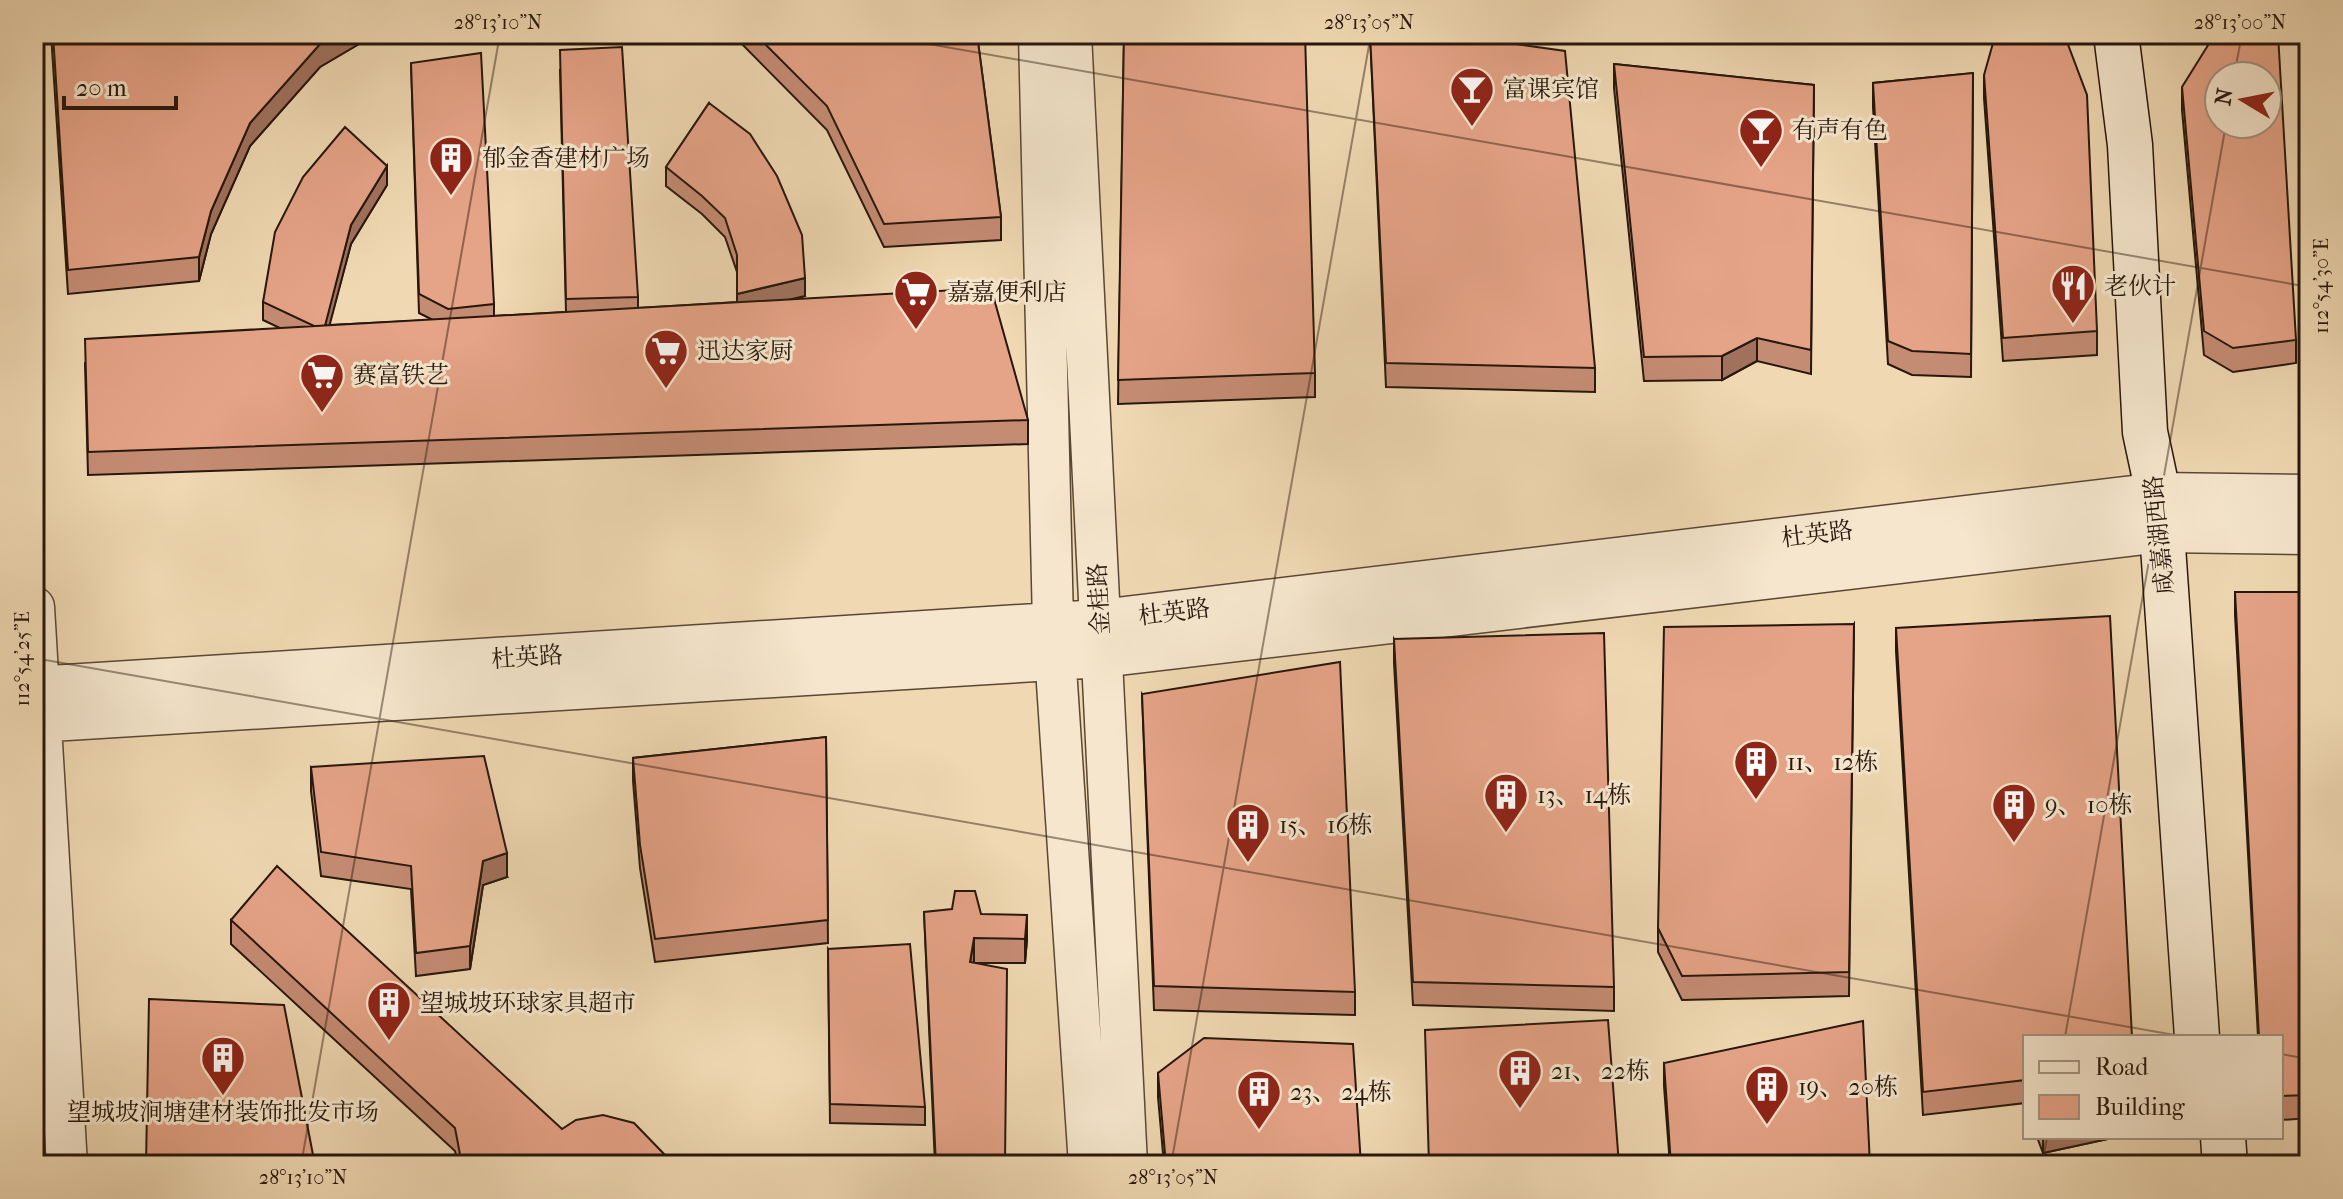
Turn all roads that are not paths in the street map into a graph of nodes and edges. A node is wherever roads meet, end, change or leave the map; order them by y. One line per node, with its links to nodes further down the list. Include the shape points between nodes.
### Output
1 (1039, 34): 10 (street, 金桂路)
2 (1071, 34): 9 (street, 金桂路)
3 (2116, 34): 6 (main road, 咸嘉湖西路, via 2130,145 2145,432)
4 (2143, 34): 6 (main road, 咸嘉湖西路)
5 (2309, 495): 6 (street, 杜英路)
6 (2169, 512): 7 (street, 杜英路); 9 (street, 杜英路); 12 (main road, 咸嘉湖西路); 13 (main road, 咸嘉湖西路)
7 (2309, 534)
8 (34, 607): 11 (street)
9 (1101, 639): 10 (street, 杜英路); 18 (street, 金桂路)
10 (1054, 641): 11 (street, 杜英路); 17 (street, 金桂路)
11 (37, 705): 16 (street)
12 (2197, 1035)
13 (2215, 1035)
14 (2204, 1139): 19 (main road)
15 (2223, 1139): 20 (main road)
16 (67, 1165)
17 (1089, 1165)
18 (1127, 1165)
19 (2206, 1165)
20 (2225, 1165)

